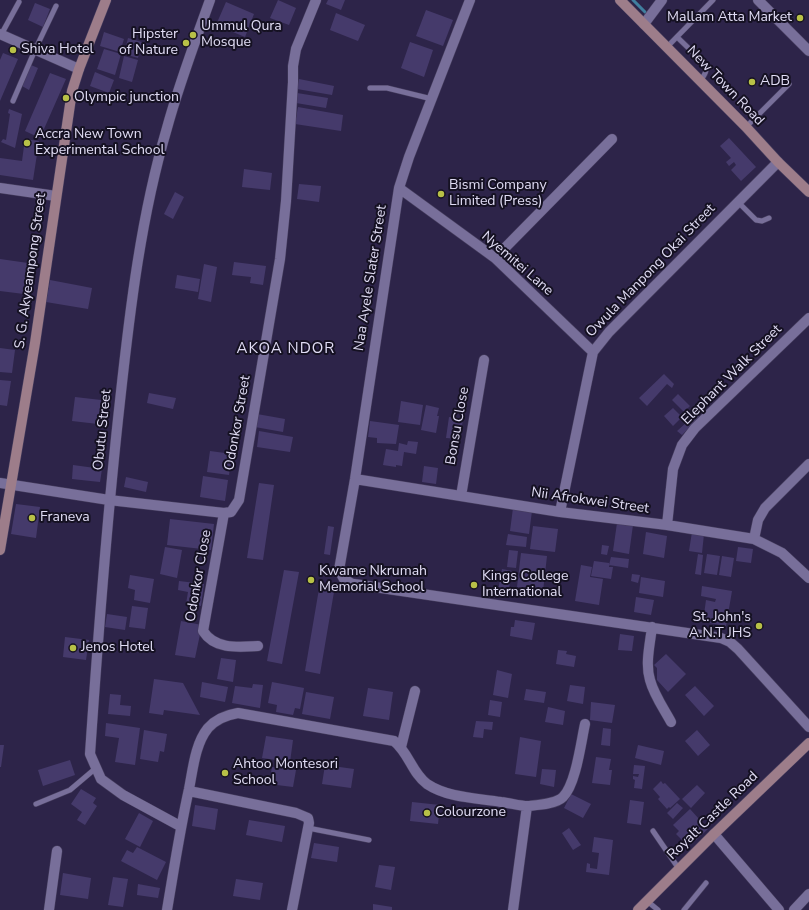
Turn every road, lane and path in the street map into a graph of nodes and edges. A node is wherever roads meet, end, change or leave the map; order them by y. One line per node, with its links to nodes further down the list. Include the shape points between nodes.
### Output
1 (106, 0): 17 (street, S. G. Akyeampong Street)
2 (210, 0): 41 (street, Obutu Street, via 166,128 149,202 125,353)
3 (316, 0): 43 (street, Odonkor Street, via 296,49 293,66 280,259 239,500 231,512)
4 (470, 0): 21 (street, Naa Ayele Slater Street)
5 (620, 0): 11 (street, New Town Road)
6 (662, 0): 11 (street)
7 (713, 0): 13 (lane)
8 (758, 0): 16 (street)
9 (19, 2): 12 (lane)
10 (56, 6): 15 (lane)
11 (644, 24): 14 (street, New Town Road)
12 (0, 36): 15 (street)
13 (677, 37): 14 (lane); 18 (lane, via 704,63 706,72)
14 (667, 47): 18 (street, New Town Road)
15 (35, 50): 17 (street); 22 (lane)
16 (809, 51)
17 (79, 69): 29 (street, S. G. Akyeampong Street, via 70,100)
18 (700, 80): 23 (street, New Town Road)
19 (789, 84): 23 (lane)
20 (370, 88): 21 (lane, via 387,88)
21 (432, 99): 27 (street, Naa Ayele Slater Street)
22 (13, 101)
23 (746, 127): 25 (street, New Town Road)
24 (612, 139): 32 (street)
25 (778, 162): 28 (street, New Town Road); 30 (street, Owula Manpong Okai Street)
26 (0, 188): 29 (street)
27 (399, 188): 32 (street, Nyemitei Lane); 37 (street, Naa Ayele Slater Street)
28 (809, 192)
29 (56, 196): 39 (street, S. G. Akyeampong Street)
30 (738, 202): 31 (lane, via 756,220); 34 (street, Owula Manpong Okai Street, via 609,332)
31 (769, 218)
32 (495, 258): 34 (street, Nyemitei Lane)
33 (809, 318): 44 (street, Elephant Walk Street, via 695,428 682,445 673,469)
34 (593, 352): 42 (street, Owula Manpong Okai Street)
35 (484, 360): 40 (street, Bonsu Close)
36 (809, 464): 45 (street, via 765,508 758,520)
37 (355, 479): 40 (street, Nii Afrokwei Street); 48 (street, Naa Ayele Slater Street, via 339,570 344,579 354,585)
38 (0, 483): 39 (street)
39 (12, 484): 41 (street); 46 (street, S. G. Akyeampong Street)
40 (460, 496): 42 (street, Nii Afrokwei Street)
41 (109, 500): 43 (street); 56 (street, Obutu Street, via 90,754)
42 (560, 512): 44 (street, Nii Afrokwei Street)
43 (224, 513): 49 (street, Odonkor Close, via 203,631 206,636 226,646)
44 (667, 525): 45 (street, Nii Afrokwei Street)
45 (754, 539): 47 (street, Nii Afrokwei Street, via 782,553)
46 (0, 550)
47 (809, 578)
48 (652, 627): 51 (street, via 649,679); 53 (street, via 721,638 730,642)
49 (258, 646)
50 (415, 691): 55 (street)
51 (671, 722)
52 (585, 724): 59 (street, via 569,789 555,802)
53 (809, 727)
54 (809, 743): 63 (street, Royalt Castle Road)
55 (401, 747): 57 (street, via 394,741 238,713 226,715 208,728 201,740); 59 (street, via 418,776 438,790)
56 (96, 768): 58 (lane, via 70,790); 60 (street, Obutu Street, via 101,778 123,795)
57 (188, 791): 60 (street); 61 (street, via 304,815 308,818)
58 (36, 804)
59 (527, 806): 73 (street)
60 (180, 826): 71 (street)
61 (308, 828): 64 (lane); 72 (street)
62 (653, 831): 66 (lane)
63 (714, 834): 66 (street, Royalt Castle Road); 77 (street)
64 (369, 840)
65 (58, 852): 70 (street)
66 (678, 869): 69 (street, Royalt Castle Road)
67 (706, 883): 76 (lane)
68 (809, 894): 78 (street)
69 (647, 901): 74 (street, Royalt Castle Road); 75 (lane)
70 (49, 910)
71 (167, 910)
72 (292, 910)
73 (513, 910)
74 (638, 910)
75 (658, 910)
76 (684, 910)
77 (779, 910)
78 (794, 910)

